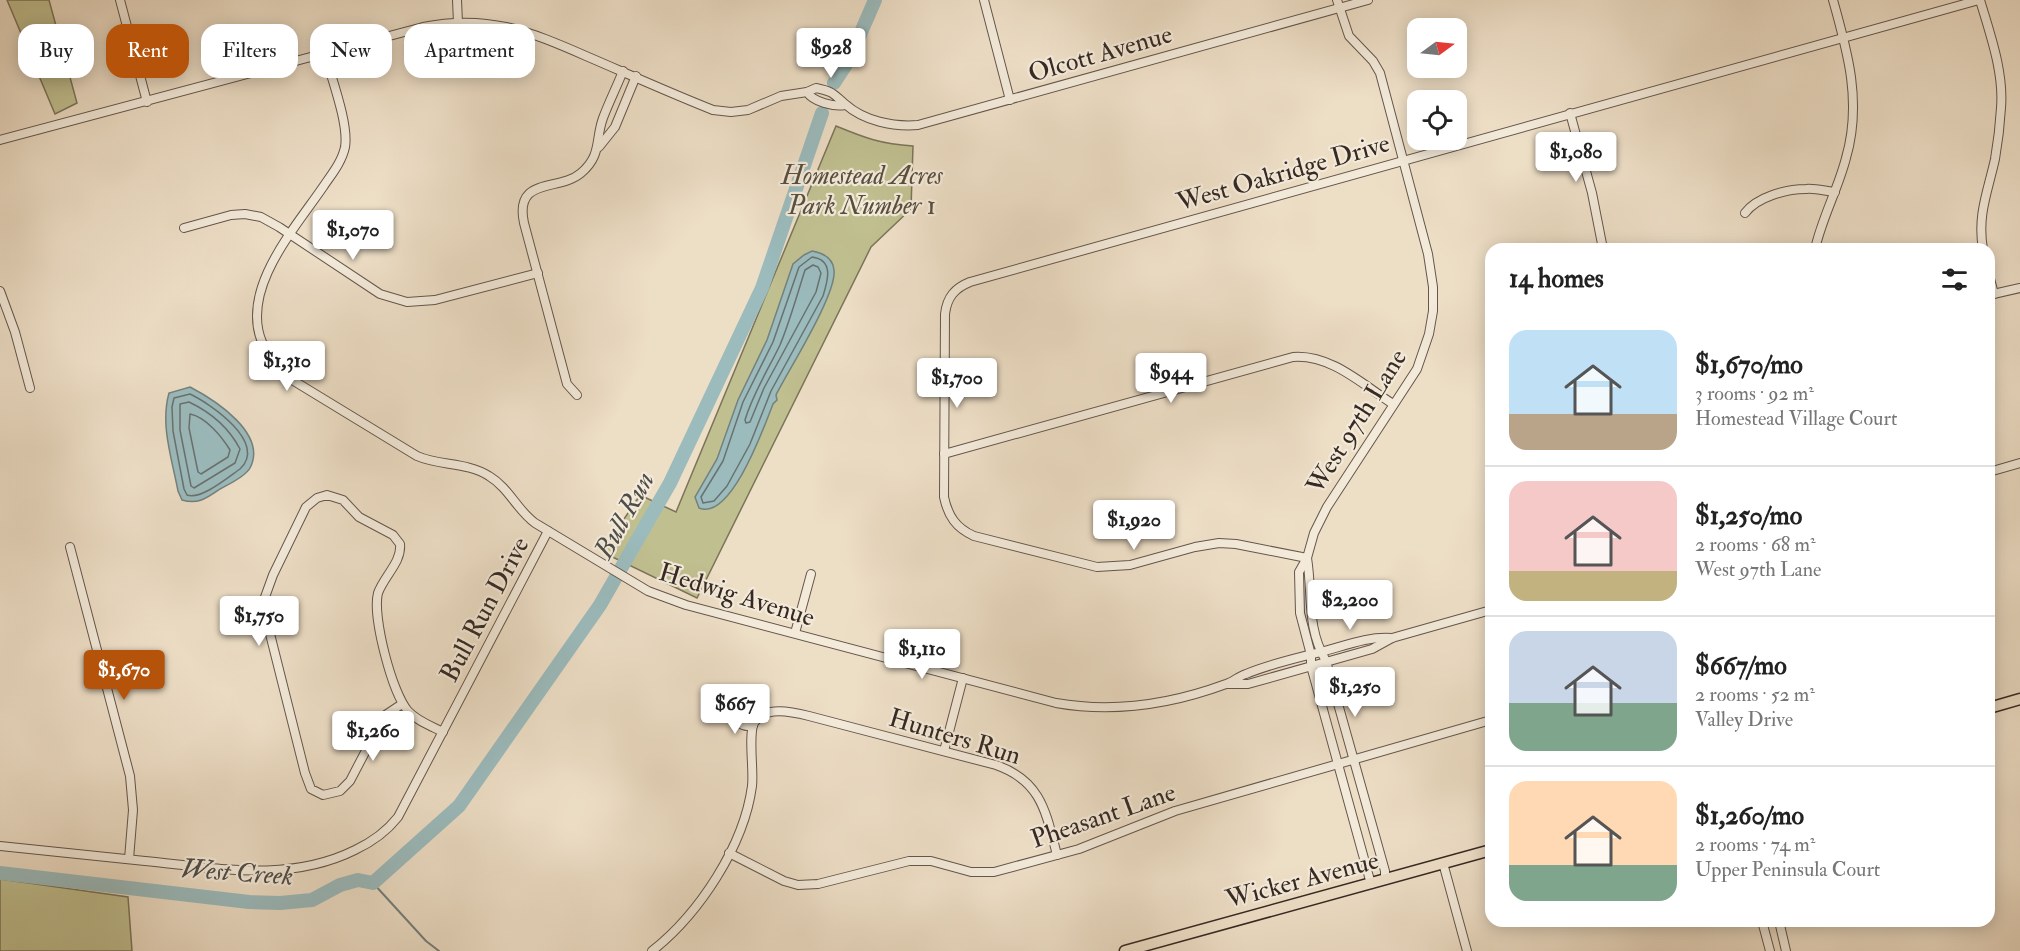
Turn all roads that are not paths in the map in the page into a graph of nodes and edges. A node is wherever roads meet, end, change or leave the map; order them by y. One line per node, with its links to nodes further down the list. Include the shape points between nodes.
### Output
1 (120, 0): 16 (street)
2 (458, 0): 8 (street)
3 (984, 0): 15 (street)
4 (1368, 0): 7 (street, Olcott Avenue)
5 (1833, 0): 10 (street)
6 (1980, 0): 10 (street, West Oakridge Drive); 27 (street, via 1998,64 2001,106 1980,229)
7 (1338, 4): 15 (street, Olcott Avenue); 20 (street, West 97th Lane, via 1349,36 1377,67)
8 (458, 23): 9 (street, Olcott Avenue); 12 (street, Olcott Avenue, via 516,28)
9 (392, 36)
10 (1843, 37): 17 (street, West Oakridge Drive); 21 (street, via 1854,109 1849,146)
11 (310, 58): 16 (street, Olcott Avenue)
12 (623, 71): 13 (street, Olcott Avenue); 19 (street, via 602,121)
13 (636, 76): 15 (street, Olcott Avenue, via 704,107 722,111 748,110 816,88 838,95 845,105 881,122 909,126); 19 (street, via 615,127)
14 (331, 78): 24 (street, Hedwig Avenue, via 343,121 345,147)
15 (1010, 100)
16 (147, 102): 18 (street, Olcott Avenue)
17 (1570, 113): 20 (street, West Oakridge Drive); 25 (street)
18 (0, 140)
19 (598, 148): 28 (street, via 581,173 537,188 524,200 523,218)
20 (1404, 160): 34 (street, West 97th Lane, via 1431,266 1434,299 1421,358); 35 (street, West Oakridge Drive, via 959,287 950,296 945,314)
21 (1835, 192): 22 (street, via 1794,190 1761,200); 26 (street)
22 (1745, 213)
23 (184, 228): 24 (street, via 245,214 267,219)
24 (290, 234): 28 (street, via 380,294 400,301 428,302); 38 (street, Hedwig Avenue, via 267,275 257,306 259,334 281,373 417,456 470,467 491,477 523,513)
25 (1602, 243)
26 (1817, 243)
27 (1982, 243)
28 (537, 273): 33 (street, via 567,384)
29 (2020, 288): 31 (street)
30 (0, 291): 32 (street)
31 (1995, 294)
32 (30, 388)
33 (577, 395)
34 (1393, 404): 35 (street, via 1329,363 1293,357); 40 (street, West 97th Lane, via 1322,515)
35 (944, 454): 40 (street, via 944,496 953,522 974,536 1097,567 1130,565 1212,544 1236,544)
36 (2020, 463): 37 (street)
37 (1995, 470)
38 (548, 531): 43 (street, Hedwig Avenue, via 611,570 674,601); 55 (street, Bull Run Drive)
39 (70, 547): 63 (street, via 130,776 133,810)
40 (1308, 558): 45 (street, West 97th Lane, via 1311,615); 46 (street, West 97th Lane, via 1299,572 1298,589 1301,621)
41 (811, 574): 43 (street)
42 (1485, 612): 44 (street)
43 (795, 633): 49 (street, Hedwig Avenue)
44 (1392, 638): 45 (street, Hedwig Avenue, via 1371,638); 47 (street, Hedwig Avenue, via 1372,649)
45 (1321, 652): 46 (street, Hedwig Avenue); 47 (street, West 97th Lane)
46 (1311, 655): 48 (street, West 97th Lane); 50 (street, Hedwig Avenue, via 1246,674)
47 (1326, 661): 48 (street, Hedwig Avenue); 57 (street, West 97th Lane)
48 (1311, 666): 50 (street, Hedwig Avenue, via 1248,684); 58 (street, West 97th Lane)
49 (963, 678): 50 (street, Hedwig Avenue, via 1056,702 1096,707 1153,704); 56 (street)
50 (1228, 684)
51 (2020, 699): 53 (highway)
52 (402, 704): 52 (street, via 393,683 376,608 381,586 400,555 400,544 393,535 359,517 343,500 327,495 317,498 306,507 270,583 264,610 309,784 319,794 331,794 347,785 384,716); 55 (street, via 416,718)
53 (1995, 706)
54 (1485, 722): 57 (street, Pheasant Lane)
55 (443, 732): 63 (street, Bull Run Drive, via 393,824 339,858 309,867 267,871)
56 (944, 751): 61 (street, Hunters Run, via 801,714 769,713 755,722 751,731 750,796); 62 (street, Hunters Run, via 1004,768 1025,780 1043,805)
57 (1354, 760): 58 (street, Pheasant Lane); 65 (street, West 97th Lane)
58 (1339, 765): 62 (street, Pheasant Lane, via 1168,813); 66 (street, West 97th Lane)
59 (0, 846): 63 (street, Bull Run Drive)
60 (1485, 852): 64 (highway, Wicker Avenue)
61 (729, 853): 62 (street, Pheasant Lane, via 784,881 805,885 909,861 931,861 987,873); 69 (street, via 694,910)
62 (1058, 855)
63 (129, 859)
64 (1443, 863): 65 (highway, Wicker Avenue); 71 (street)
65 (1385, 880): 66 (highway, Wicker Avenue)
66 (1371, 884): 70 (highway, Wicker Avenue)
67 (1764, 927): 72 (street)
68 (1780, 927): 73 (street)
69 (652, 951)
70 (1125, 951)
71 (1467, 951)
72 (1770, 951)
73 (1786, 951)

